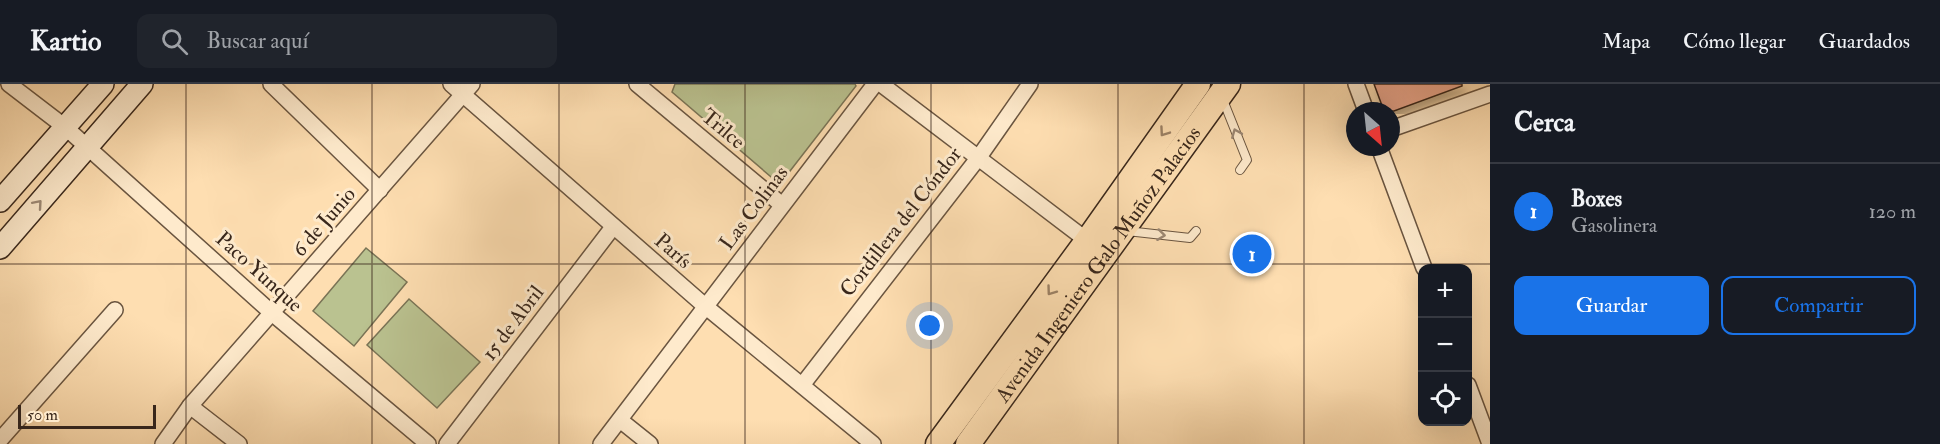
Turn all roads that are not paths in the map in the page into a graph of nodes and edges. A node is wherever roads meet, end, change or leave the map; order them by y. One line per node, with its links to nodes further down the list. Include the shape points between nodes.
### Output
1 (9, 84): 17 (street, Paco Yunque)
2 (103, 84): 17 (street)
3 (142, 84): 17 (street)
4 (271, 84): 21 (street)
5 (451, 84): 12 (street, París)
6 (875, 84): 23 (street, Las Colinas)
7 (881, 84): 19 (street)
8 (1030, 84): 19 (street, Cordillera del Cóndor)
9 (1197, 84): 28 (main road, Avenida Ingeniero Galo Muñoz Palacios, one-way to 28)
10 (1356, 84): 15 (street)
11 (644, 86): 23 (street, Trilce)
12 (468, 89): 21 (street, 6 de Junio); 24 (street, París)
13 (1224, 89): 20 (lane, one-way to 13, via 1247,160); 25 (main road, Avenida Ingeniero Galo Muñoz Palacios)
14 (1490, 94): 16 (street)
15 (1363, 102)
16 (1400, 126)
17 (77, 137): 22 (street); 27 (street, one-way to 17); 32 (street, Paco Yunque)
18 (1382, 156): 29 (street)
19 (979, 157): 28 (street); 33 (street, Cordillera del Cóndor)
20 (1240, 170)
21 (380, 190): 32 (street, 6 de Junio)
22 (0, 201)
23 (782, 206): 30 (street, Las Colinas)
24 (613, 227): 30 (street, París); 41 (street, 15 de Abril)
25 (1122, 231): 26 (lane, one-way to 26, via 1190,238); 28 (main road, Avenida Ingeniero Galo Muñoz Palacios)
26 (1196, 231)
27 (0, 248)
28 (1096, 248): 45 (main road, Avenida Ingeniero Galo Muñoz Palacios, one-way to 45); 46 (main road, Avenida Ingeniero Galo Muñoz Palacios)
29 (1423, 264)
30 (705, 306): 33 (street, París); 36 (street, Las Colinas)
31 (114, 310): 37 (street)
32 (272, 313): 35 (street, 6 de Junio); 40 (street, Paco Yunque)
33 (802, 384): 44 (street, París)
34 (1472, 398): 47 (street)
35 (190, 406): 38 (street, 6 de Junio); 39 (street)
36 (620, 420): 42 (street, Las Colinas); 43 (street)
37 (0, 440)
38 (163, 444)
39 (239, 444)
40 (428, 444)
41 (447, 444)
42 (601, 444)
43 (650, 444)
44 (873, 444)
45 (938, 444)
46 (968, 444)
47 (1490, 444)

